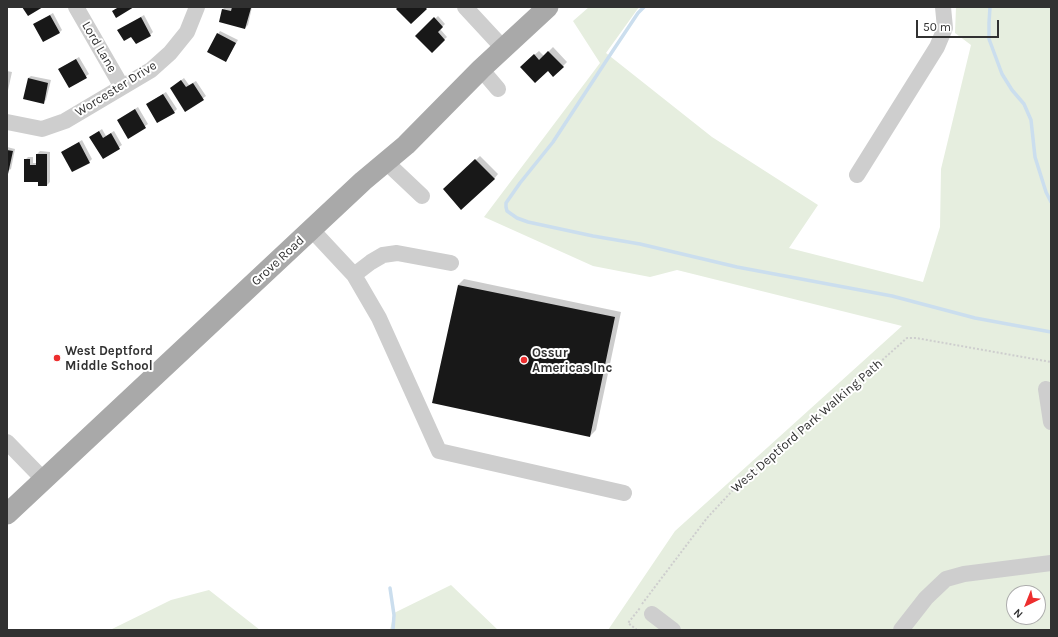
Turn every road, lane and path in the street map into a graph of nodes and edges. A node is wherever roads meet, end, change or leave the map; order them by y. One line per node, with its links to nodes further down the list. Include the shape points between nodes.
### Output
1 (76, 7): 8 (street, Lord Lane)
2 (197, 7): 8 (street, Worcester Drive, via 187,32 170,53 151,70)
3 (465, 7): 6 (street)
4 (548, 7): 6 (main road, Grove Road)
5 (943, 7): 12 (street, via 945,28 937,48)
6 (503, 48): 7 (main road, Grove Road)
7 (480, 69): 9 (street); 11 (main road, Grove Road)
8 (122, 87): 10 (street, Worcester Drive, via 65,121 42,129)
9 (498, 89)
10 (7, 122)
11 (386, 162): 13 (street); 14 (main road, Grove Road)
12 (857, 175)
13 (422, 196)
14 (312, 230): 16 (street); 21 (main road, Grove Road)
15 (451, 263): 16 (street, via 397,253 383,255)
16 (354, 275): 22 (street, via 379,318 439,451)
17 (1051, 362): 26 (path, West Deptford Park Walking Path, via 907,338 734,489 707,518 628,623)
18 (1046, 389): 19 (street)
19 (1051, 422)
20 (7, 442): 21 (street)
21 (44, 480): 23 (main road, Grove Road)
22 (624, 493)
23 (7, 514)
24 (1051, 563): 28 (street, via 964,574 946,579 926,598)
25 (652, 614): 27 (street)
26 (638, 630)
27 (673, 630)
28 (901, 630)

